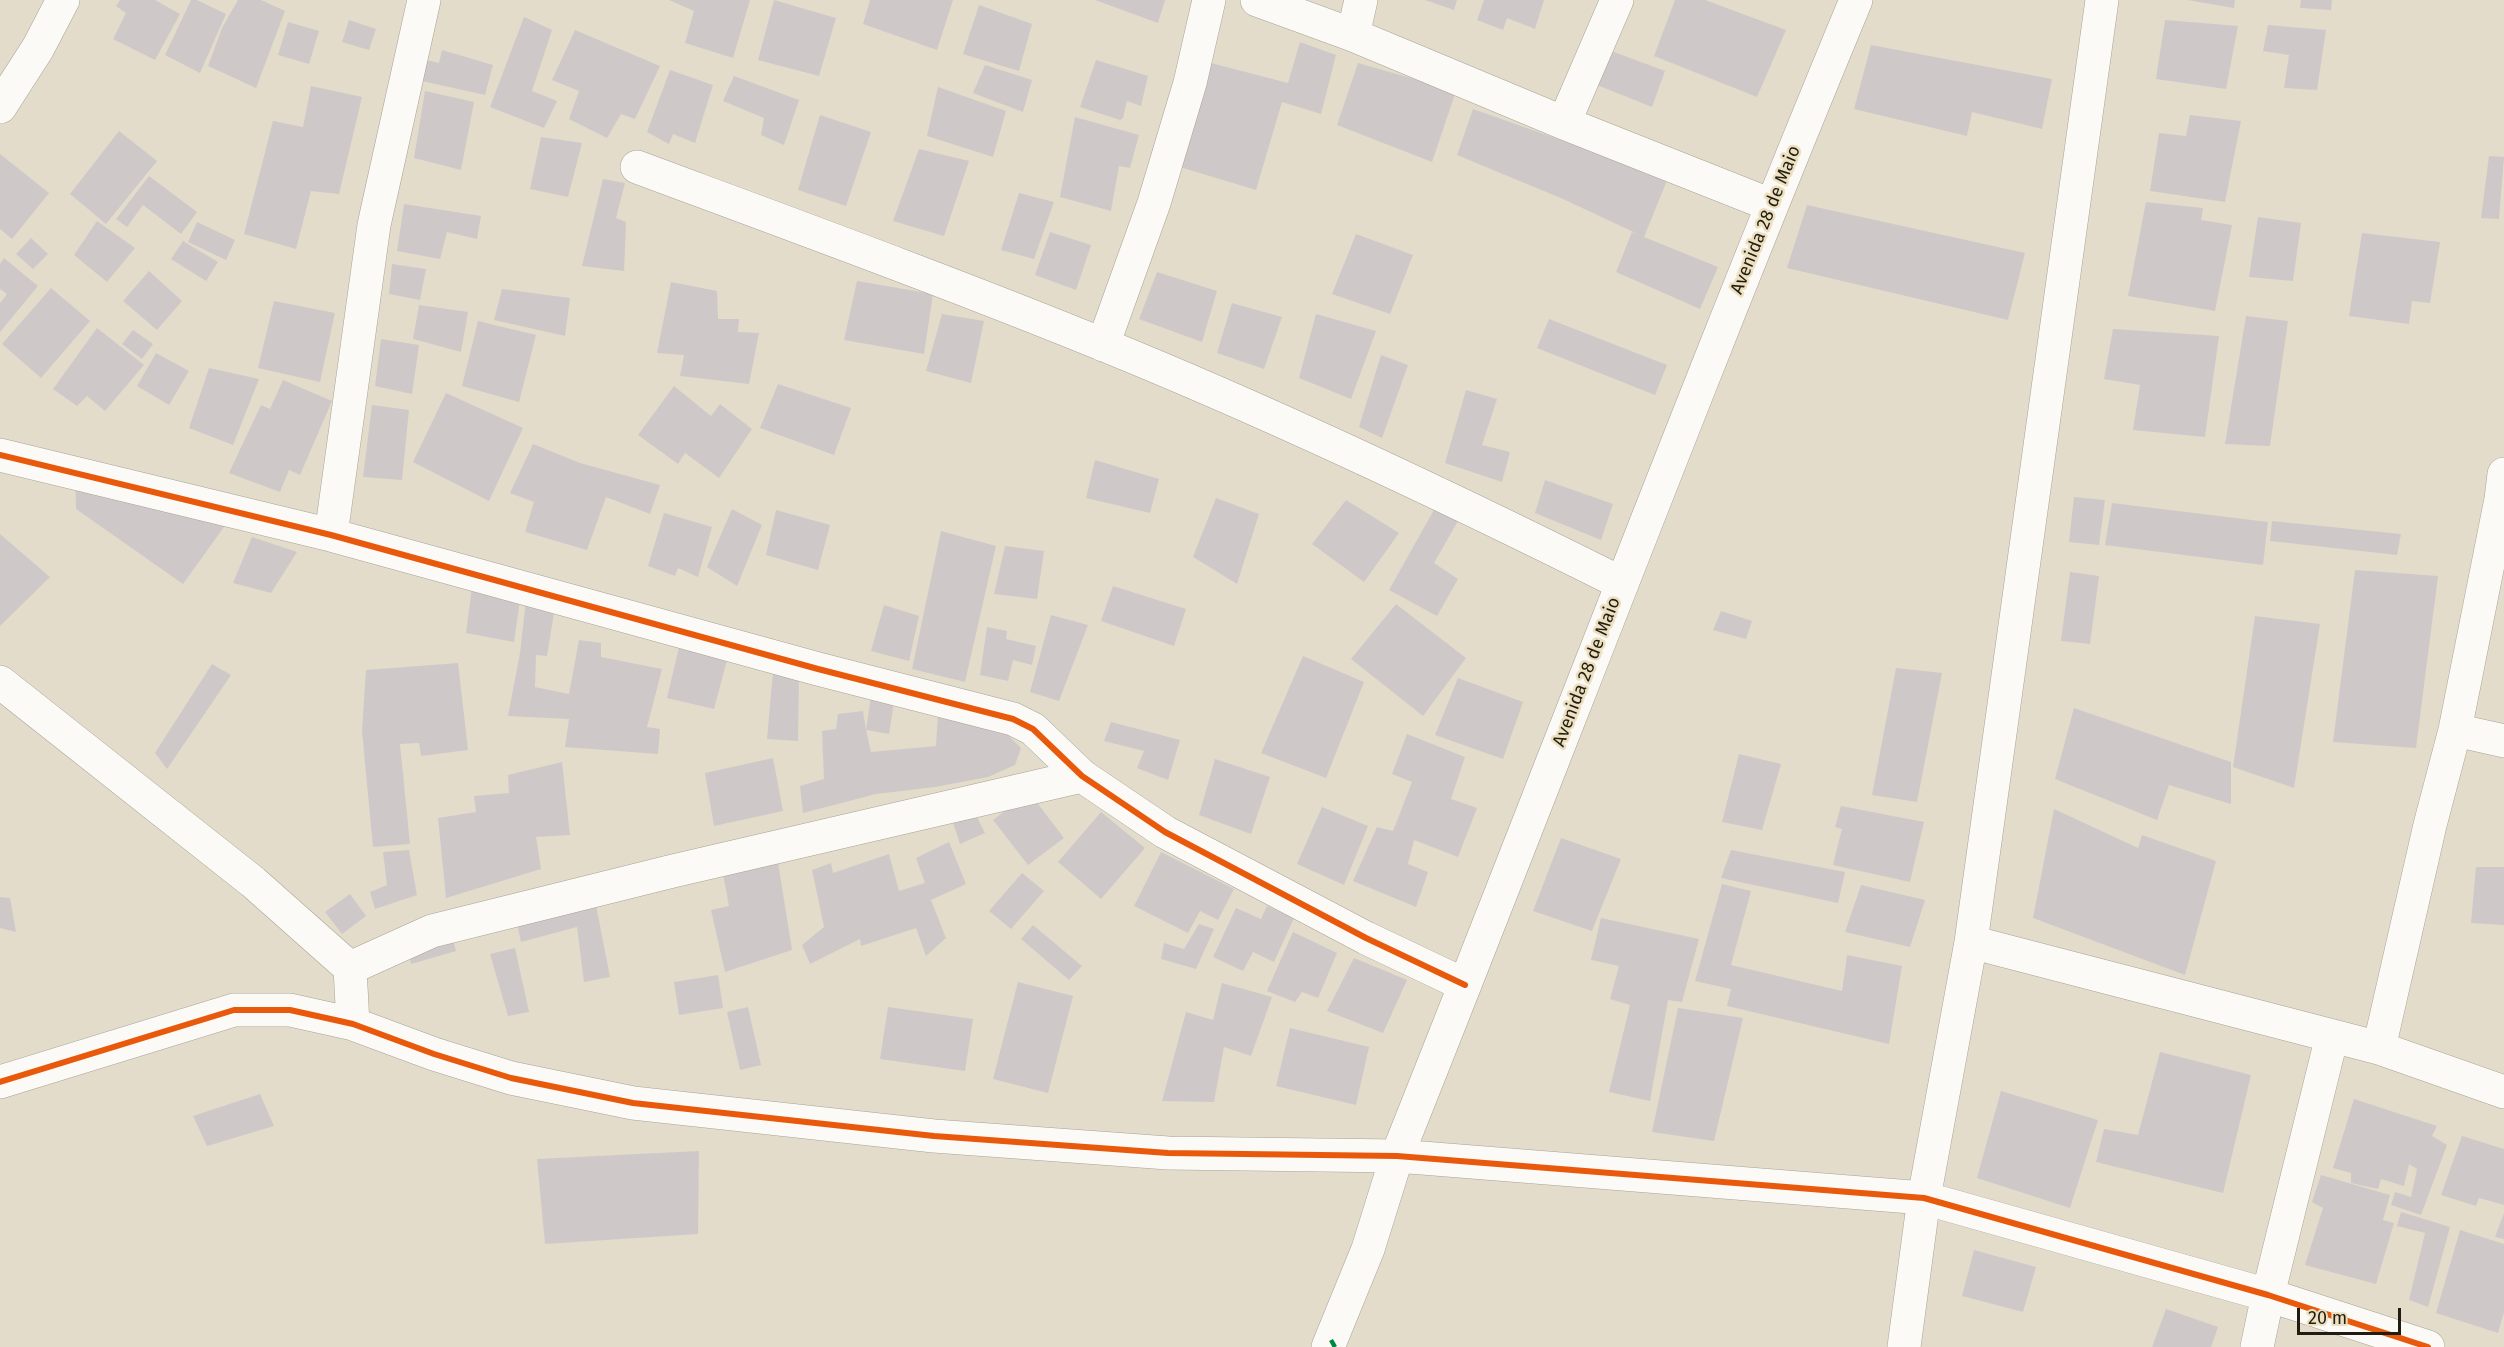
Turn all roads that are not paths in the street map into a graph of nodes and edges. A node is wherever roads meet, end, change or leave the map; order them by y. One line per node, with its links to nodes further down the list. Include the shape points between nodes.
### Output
1 (63, 0): 10 (street)
2 (424, 0): 17 (street, via 374,225)
3 (1209, 0): 14 (street, via 1190,83 1154,202)
4 (1257, 0): 9 (street)
5 (1361, 0): 9 (street)
6 (1617, 0): 11 (street)
7 (1856, 0): 13 (street, Avenida 28 de Maio)
8 (2102, 0): 23 (street)
9 (1353, 35): 11 (street)
10 (0, 107)
11 (1564, 123): 13 (street)
12 (637, 167): 14 (street)
13 (1771, 205): 18 (street, Avenida 28 de Maio)
14 (1103, 345): 18 (street, via 1489,517)
15 (0, 455): 17 (street)
16 (2504, 474): 20 (street)
17 (331, 535): 22 (street, via 1013,720 1033,729)
18 (1621, 583): 25 (street, Avenida 28 de Maio)
19 (0, 682): 24 (street, via 253,882)
20 (2455, 730): 21 (street); 28 (street)
21 (2504, 741)
22 (1082, 776): 24 (street, via 432,931); 25 (street, via 1165,832 1366,938)
23 (1971, 942): 27 (street); 32 (street)
24 (350, 968): 26 (street)
25 (1465, 985): 31 (street, Avenida 28 de Maio)
26 (353, 1024): 29 (street, via 290,1010 234,1010); 31 (street, via 511,1078 633,1103 934,1136 1168,1153)
27 (2332, 1036): 28 (street); 33 (street)
28 (2379, 1048): 30 (street)
29 (0, 1082)
30 (2504, 1092)
31 (1396, 1156): 32 (street); 34 (street, Avenida 28 de Maio, via 1368,1249)
32 (1924, 1198): 33 (street); 35 (street)
33 (2268, 1295): 36 (street); 37 (street)
34 (1328, 1347)
35 (1904, 1347)
36 (2257, 1347)
37 (2427, 1347)

